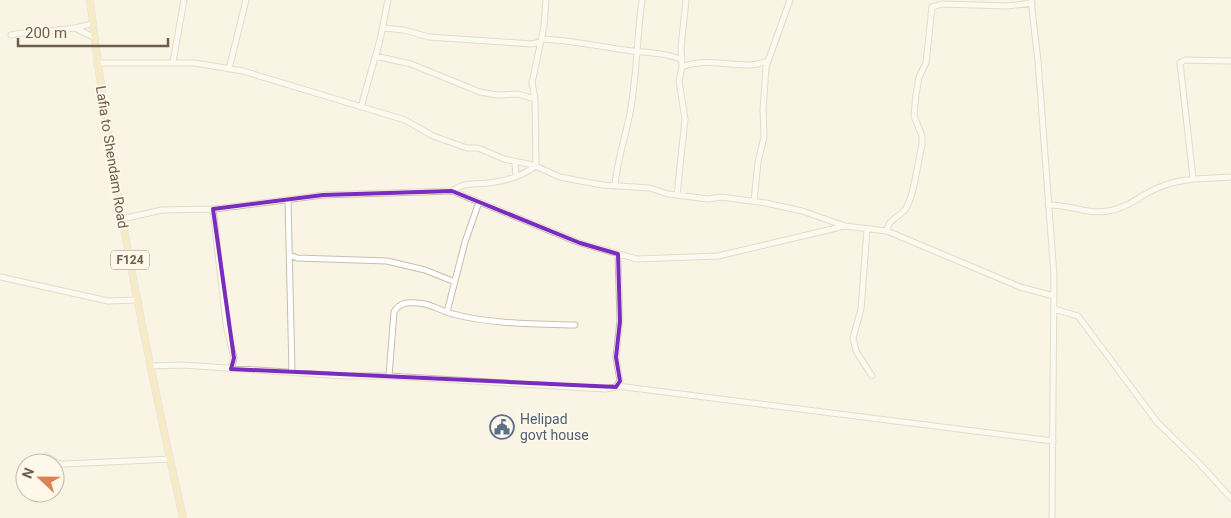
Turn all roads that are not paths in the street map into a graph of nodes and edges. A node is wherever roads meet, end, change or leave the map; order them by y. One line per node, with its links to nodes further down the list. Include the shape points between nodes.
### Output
1 (90, 0): 10 (main road, Lafia to Shendam Road / F124)
2 (184, 0): 22 (street)
3 (246, 0): 26 (street)
4 (388, 0): 11 (street)
5 (546, 0): 15 (street)
6 (642, 0): 16 (street)
7 (686, 0): 17 (street)
8 (790, 0): 20 (street)
9 (1032, 2): 41 (street); 46 (street, via 1007,6 942,4 932,7 926,63 916,94 914,116 922,145 907,207 889,222)
10 (93, 23): 12 (street); 14 (main road, Lafia to Shendam Road / F124)
11 (383, 28): 15 (street, via 429,37 532,44); 18 (street)
12 (77, 29): 13 (street); 14 (street)
13 (11, 35)
14 (95, 38): 23 (main road, Lafia to Shendam Road / F124)
15 (540, 41): 16 (street, via 576,41); 28 (street, via 532,83)
16 (637, 52): 19 (street); 35 (street, via 630,115 617,163)
17 (682, 53): 19 (street); 24 (street)
18 (376, 56): 28 (street, via 411,64 480,92 518,94); 29 (street)
19 (673, 56): 24 (street)
20 (767, 61): 25 (street); 27 (street)
21 (1231, 61): 33 (street, via 1180,62)
22 (173, 62): 23 (street); 26 (street)
23 (97, 63): 43 (main road, Lafia to Shendam Road / F124)
24 (682, 63): 25 (street); 37 (street, via 679,80 685,120)
25 (760, 65): 27 (street)
26 (228, 69): 29 (street, via 311,90)
27 (766, 70): 39 (street, via 764,137)
28 (535, 99): 31 (street)
29 (361, 107): 30 (street, via 405,120 433,136)
30 (515, 162): 31 (street); 32 (street)
31 (536, 166): 32 (street); 35 (street, via 560,178)
32 (516, 177): 36 (street, via 460,186)
33 (1193, 178): 34 (street); 41 (street, via 1158,188 1130,205 1106,212)
34 (1231, 178)
35 (615, 186): 37 (street, via 650,188)
36 (452, 191): 38 (street, via 358,193); 40 (street)
37 (677, 195): 39 (street)
38 (288, 200): 42 (street); 48 (street)
39 (754, 201): 44 (street, via 802,211)
40 (479, 202): 47 (street, via 580,243); 52 (street)
41 (1048, 205): 53 (street)
42 (213, 209): 43 (street, via 162,210); 59 (street, via 226,324 234,358)
43 (122, 219): 54 (main road, Lafia to Shendam Road / F124)
44 (845, 226): 45 (street); 47 (street, via 718,256 637,259)
45 (867, 230): 46 (street); 62 (street, via 861,309 853,338 856,351)
46 (887, 232): 53 (street, via 1020,287)
47 (618, 254): 63 (street)
48 (290, 255): 49 (street); 50 (street)
49 (297, 258): 50 (street); 52 (street, via 387,260)
50 (290, 264): 60 (street)
51 (0, 277): 54 (street, via 108,301)
52 (455, 282): 56 (street)
53 (1054, 296): 55 (street)
54 (138, 300): 58 (main road, Lafia to Shendam Road / F124)
55 (1054, 309): 64 (street); 67 (street, via 1078,316 1157,422)
56 (447, 312): 57 (street, via 513,322); 61 (street, via 430,304 418,303 401,304 396,308)
57 (575, 325)
58 (150, 366): 59 (street, via 183,364); 65 (main road, Lafia to Shendam Road / F124)
59 (231, 369): 60 (street)
60 (292, 372): 61 (street)
61 (389, 376): 63 (street, via 605,389)
62 (872, 376)
63 (618, 386): 64 (street)
64 (1053, 441): 69 (street)
65 (171, 458): 66 (street); 68 (main road, Lafia to Shendam Road / F124)
66 (65, 464)
67 (1231, 498)
68 (183, 518)
69 (1052, 518)

